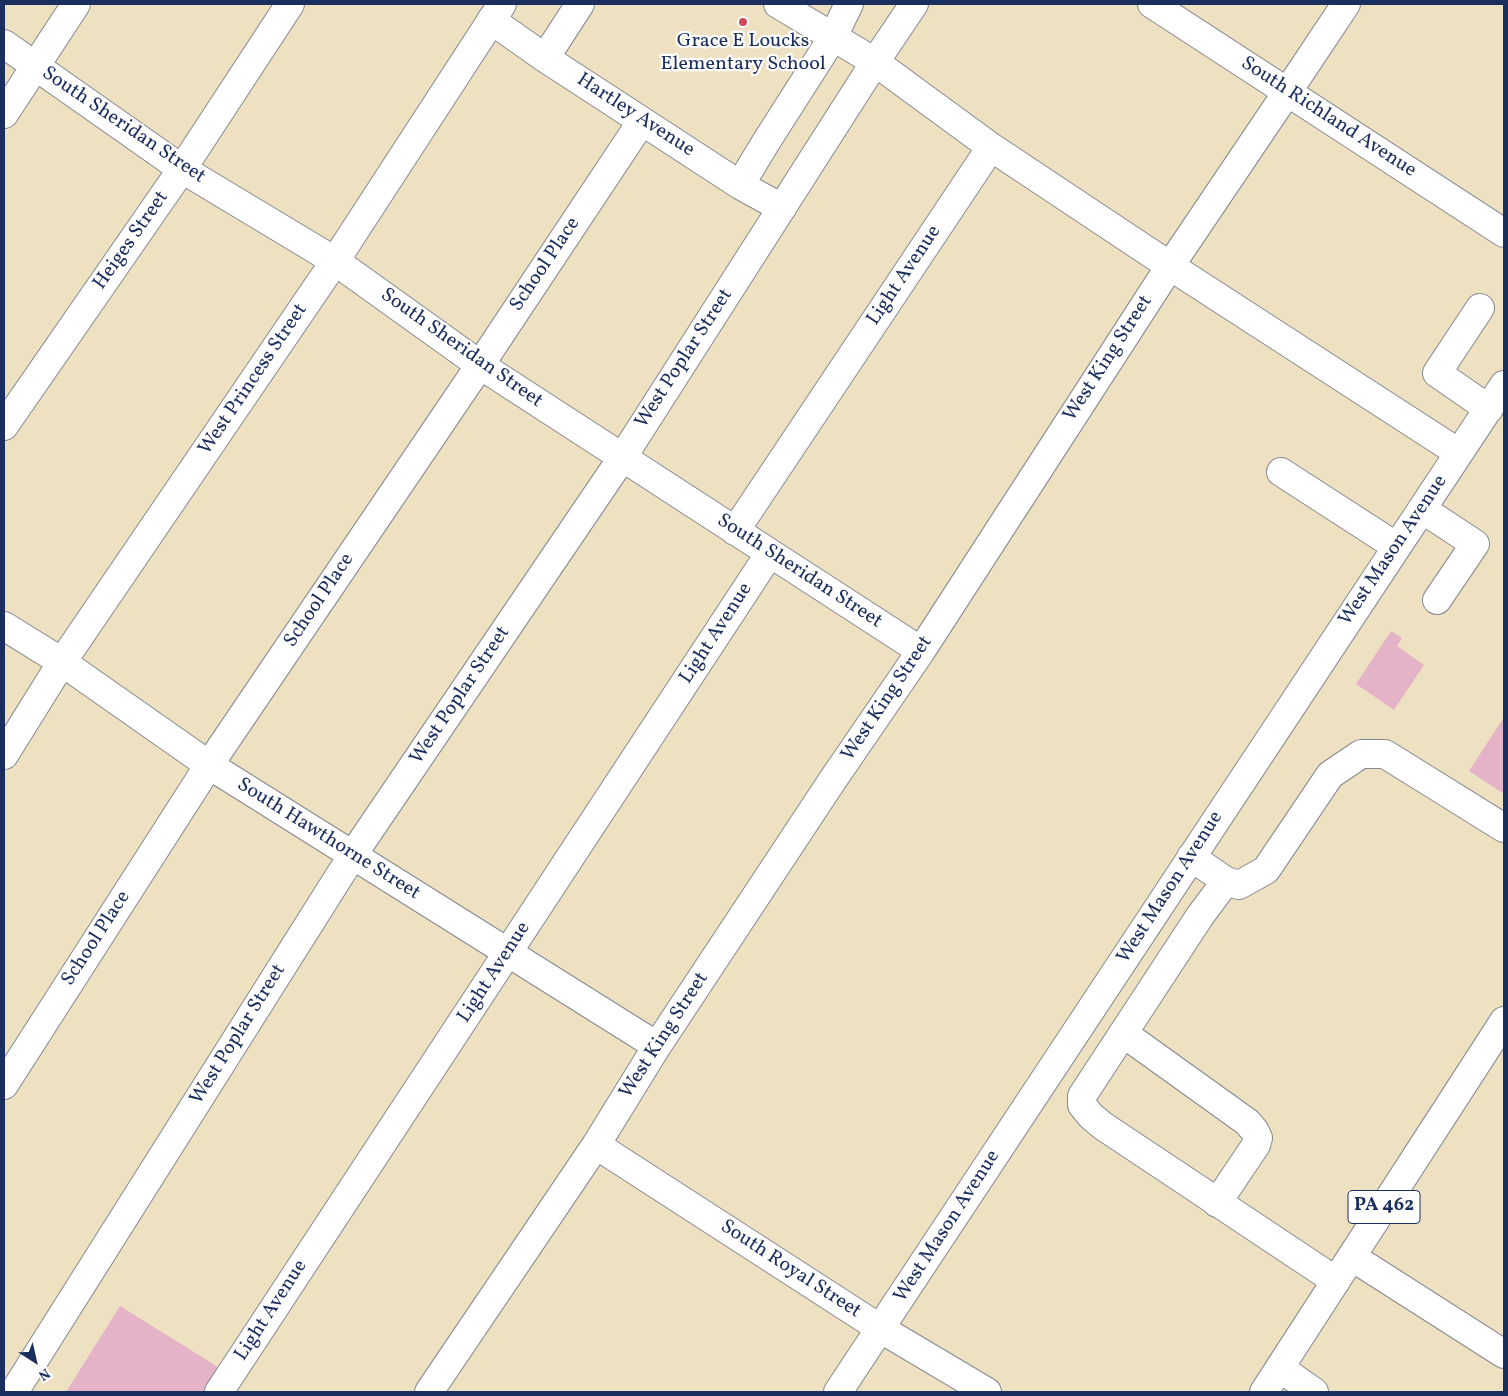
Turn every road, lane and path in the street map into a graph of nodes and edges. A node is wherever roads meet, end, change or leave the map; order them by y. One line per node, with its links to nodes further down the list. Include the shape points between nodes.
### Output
1 (76, 4): 14 (street)
2 (290, 4): 19 (street, Heiges Street)
3 (580, 4): 12 (street)
4 (778, 4): 10 (street)
5 (849, 4): 10 (street)
6 (914, 4): 13 (street, West Poplar Street)
7 (1152, 4): 15 (street, South Richland Avenue)
8 (1346, 4): 15 (street, West King Street)
9 (497, 12): 12 (street, Hartley Avenue); 23 (street, West Princess Street)
10 (833, 37): 13 (street); 20 (street)
11 (4, 44): 14 (street, South Sheridan Street)
12 (545, 58): 17 (street, Hartley Avenue)
13 (875, 62): 18 (street); 21 (street, West Poplar Street)
14 (36, 66): 16 (street); 19 (street, South Sheridan Street)
15 (1288, 91): 22 (street, South Richland Avenue); 24 (street, West King Street)
16 (4, 114)
17 (642, 121): 20 (street, Hartley Avenue); 26 (street, School Place)
18 (991, 147): 24 (street); 34 (street, Light Avenue)
19 (182, 169): 23 (street, South Sheridan Street); 29 (street, Heiges Street)
20 (740, 185): 21 (street, Hartley Avenue)
21 (782, 208): 31 (street, West Poplar Street)
22 (1504, 233)
23 (335, 261): 26 (street, South Sheridan Street); 40 (street, West Princess Street)
24 (1170, 266): 30 (street); 39 (street, West King Street)
25 (1480, 308): 28 (street, via 1437,373)
26 (480, 365): 31 (street, South Sheridan Street); 42 (street, School Place)
27 (1504, 385): 28 (street, West Mason Avenue)
28 (1489, 408): 30 (street, West Mason Avenue)
29 (4, 426)
30 (1459, 453): 33 (street, West Mason Avenue)
31 (622, 458): 34 (street, South Sheridan Street); 44 (street, West Poplar Street)
32 (1281, 472): 35 (street)
33 (1422, 509): 35 (street, West Mason Avenue); 37 (street, via 1475,544)
34 (735, 531): 36 (street, South Sheridan Street)
35 (1397, 547): 45 (street, West Mason Avenue)
36 (770, 553): 39 (street, South Sheridan Street); 47 (street, Light Avenue)
37 (1437, 600)
38 (4, 626): 40 (street, South Hawthorne Street)
39 (921, 650): 50 (street, West King Street)
40 (62, 662): 41 (street, West Princess Street); 42 (street, South Hawthorne Street)
41 (4, 755)
42 (209, 765): 44 (street, South Hawthorne Street); 51 (street, School Place)
43 (1504, 828): 46 (street, via 1385,754 1361,754 1330,775 1266,870 1239,885)
44 (352, 856): 47 (street, South Hawthorne Street); 60 (street, West Poplar Street)
45 (1191, 857): 46 (street); 56 (street, West Mason Avenue)
46 (1226, 881): 49 (street)
47 (508, 953): 50 (street, South Hawthorne Street); 61 (street, Light Avenue)
48 (1504, 1021): 54 (street, PA 462)
49 (1123, 1034): 53 (street, via 1254,1130 1258,1138 1256,1145); 53 (street, via 1082,1096 1082,1105 1103,1126)
50 (657, 1046): 52 (street, West King Street)
51 (4, 1085)
52 (596, 1145): 56 (street, South Royal Street); 62 (street, West King Street)
53 (1218, 1203): 55 (street)
54 (1352, 1257): 55 (street, PA 462); 57 (street)
55 (1336, 1281): 58 (street, PA 462)
56 (881, 1329): 59 (street, West Mason Avenue); 63 (street, South Royal Street)
57 (1504, 1354)
58 (1280, 1368): 64 (street, PA 462); 65 (street)
59 (846, 1390)
60 (14, 1392)
61 (219, 1392)
62 (429, 1392)
63 (987, 1392)
64 (1264, 1392)
65 (1314, 1392)

